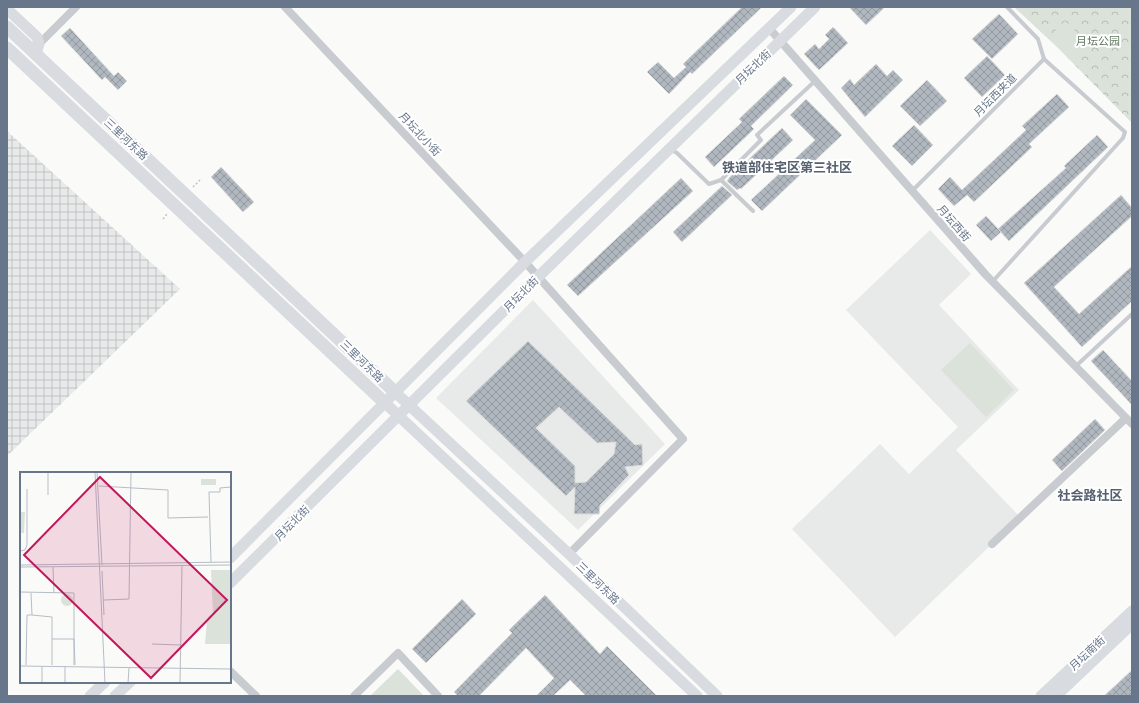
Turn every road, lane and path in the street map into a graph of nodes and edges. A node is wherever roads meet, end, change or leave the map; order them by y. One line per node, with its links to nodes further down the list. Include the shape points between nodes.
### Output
1 (76, 7): 11 (street)
2 (285, 7): 18 (street, 月坛北小街)
3 (790, 7): 8 (main road, 月坛北街)
4 (815, 7): 9 (main road, 月坛北街)
5 (1006, 7): 12 (lane, via 1038,39)
6 (7, 9): 11 (main road, via 37,37)
7 (7, 27): 11 (main road, 三里河东路)
8 (769, 28): 9 (street, 月坛西街); 18 (main road, 月坛北街)
9 (781, 39): 13 (street, 月坛西街); 14 (main road, 月坛北街)
10 (7, 48): 24 (main road, 三里河东路)
11 (37, 49): 23 (main road, 三里河东路)
12 (1044, 59): 16 (lane, 月坛西夹道); 20 (lane, via 1125,132 1123,138)
13 (815, 81): 15 (lane, via 757,134 761,140); 16 (street, 月坛西街)
14 (670, 149): 15 (lane, via 709,184); 19 (main road, 月坛北街)
15 (721, 180): 17 (lane)
16 (912, 191): 20 (street, 月坛西街)
17 (753, 211)
18 (525, 262): 19 (street, 月坛北小街); 23 (main road, 月坛北街)
19 (538, 277): 25 (main road, 月坛北街); 29 (street, 月坛北小街, via 683,439)
20 (992, 282): 22 (street, 月坛西街)
21 (1132, 314): 22 (lane)
22 (1076, 366): 27 (street, 月坛西街)
23 (396, 394): 24 (main road, 月坛北街); 25 (main road, 三里河东路)
24 (385, 403): 26 (main road, 三里河东路); 30 (main road, 月坛北街)
25 (408, 407): 26 (main road, 月坛北街); 29 (main road, 三里河东路)
26 (400, 416): 31 (main road, 月坛北街); 42 (main road, 三里河东路)
27 (1129, 421): 28 (street)
28 (992, 544)
29 (568, 554): 43 (main road, 三里河东路)
30 (231, 557)
31 (231, 582)
32 (1132, 611): 44 (main road, 月坛南街)
33 (1132, 624): 45 (main road, 月坛南街)
34 (231, 672): 39 (street)
35 (104, 683): 37 (main road)
36 (129, 683): 38 (main road)
37 (90, 696)
38 (115, 696)
39 (256, 696)
40 (354, 696): 41 (street, via 398,653)
41 (438, 696)
42 (697, 696)
43 (717, 696)
44 (1041, 696)
45 (1056, 696)

